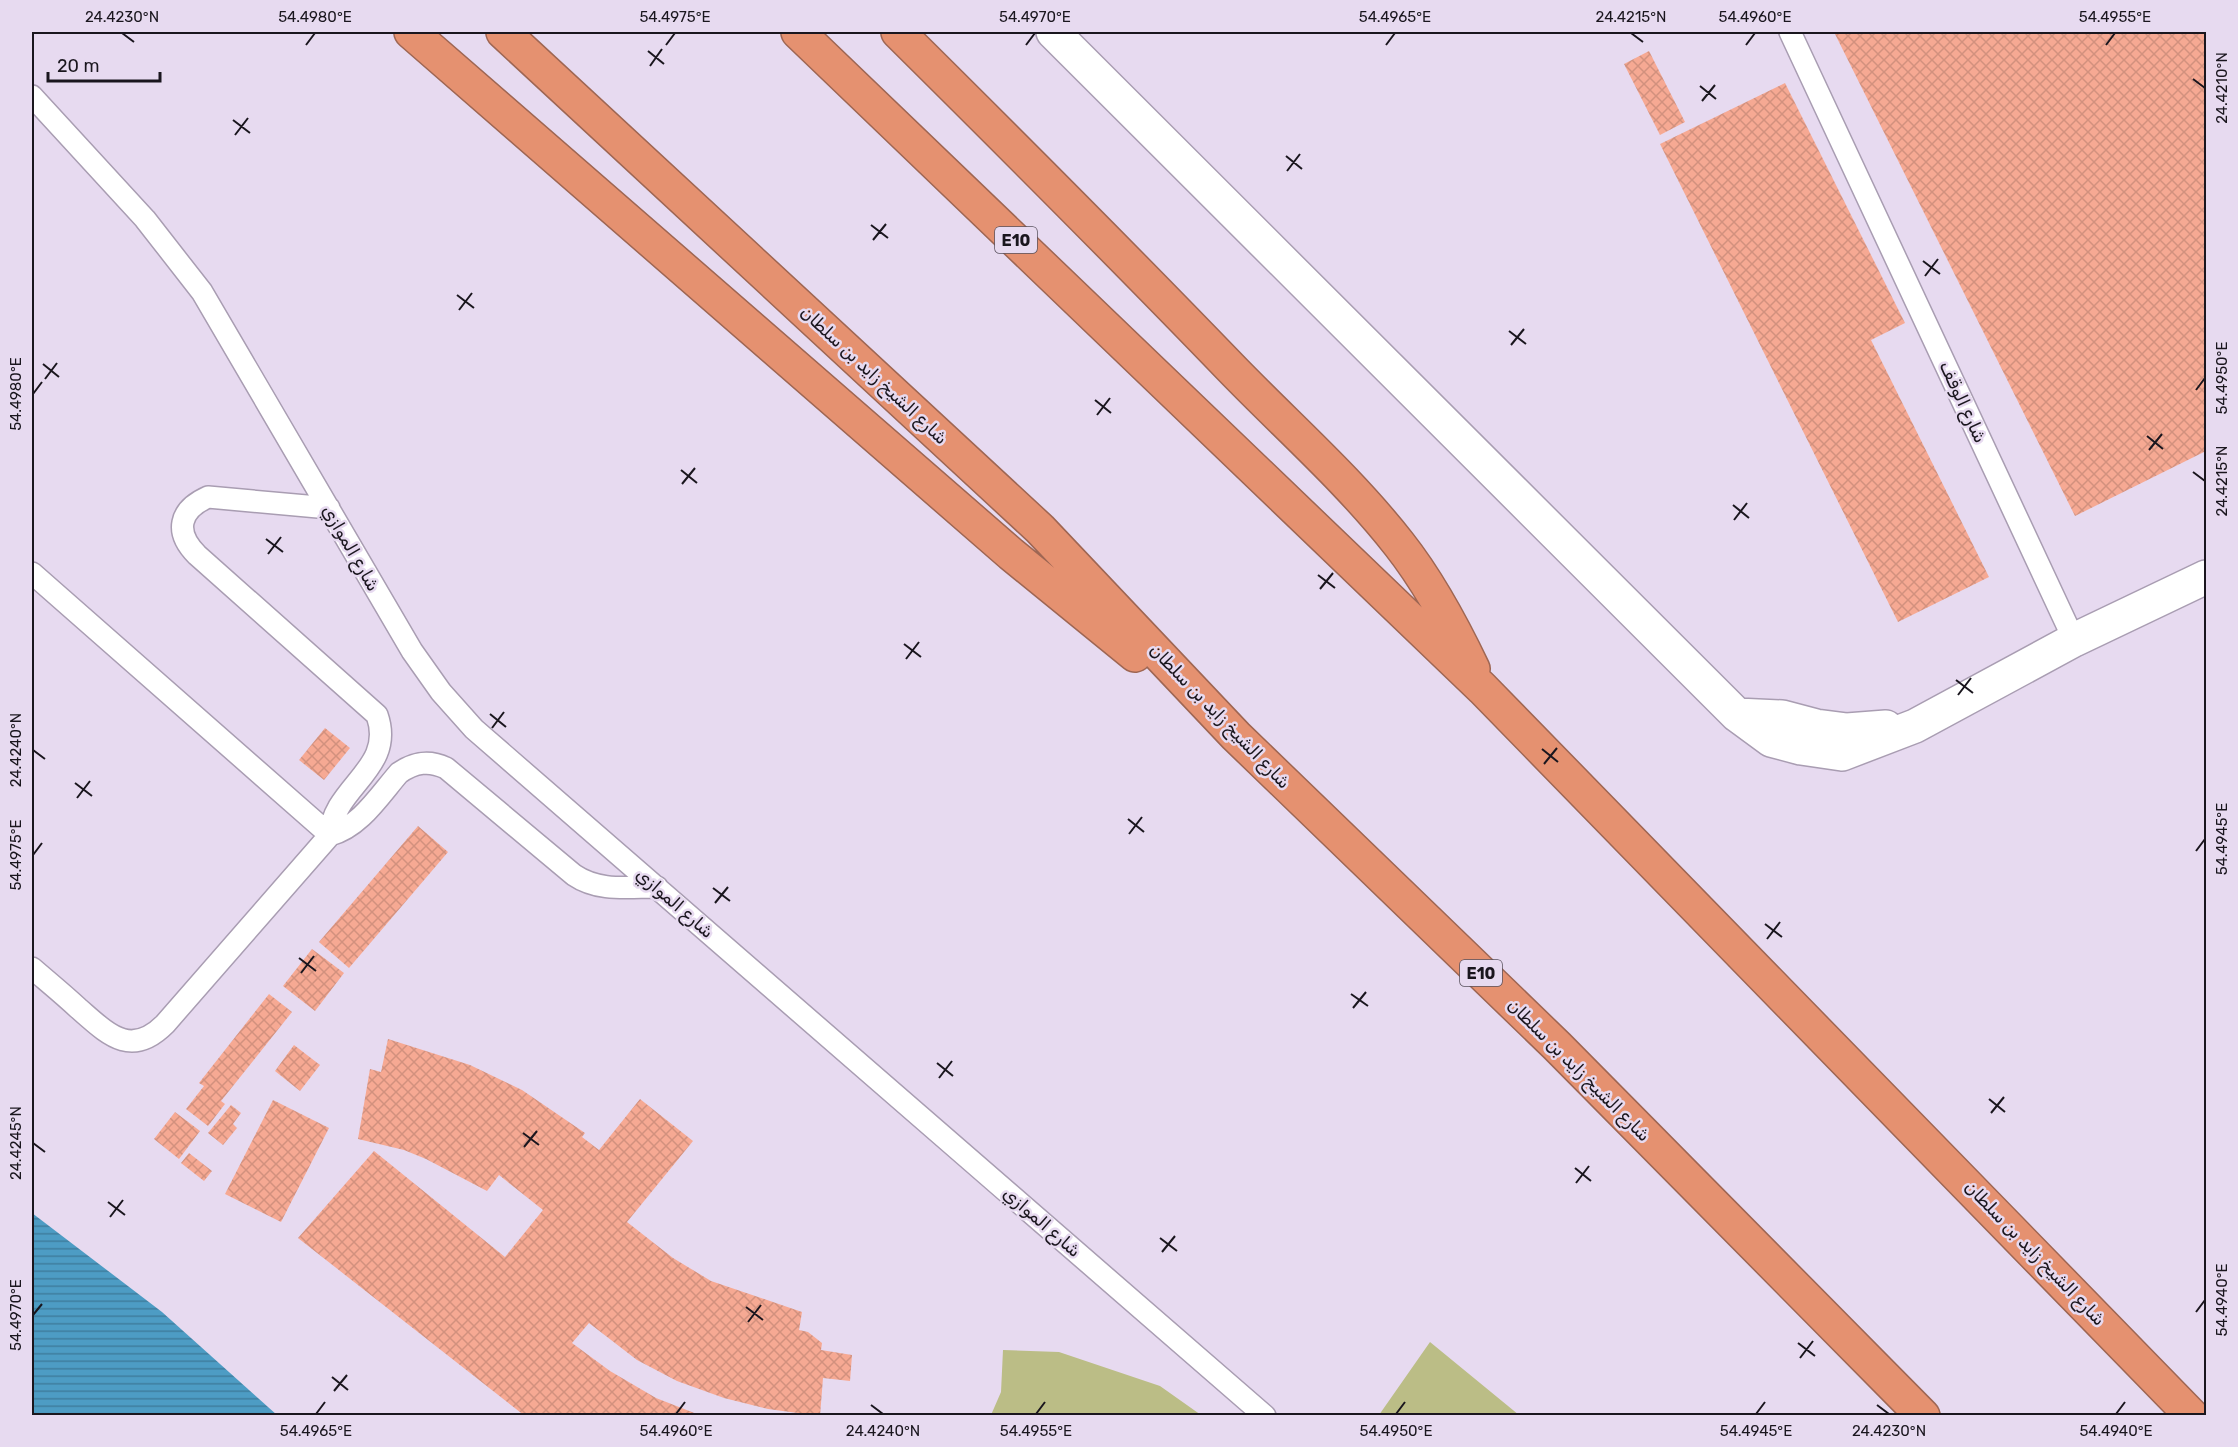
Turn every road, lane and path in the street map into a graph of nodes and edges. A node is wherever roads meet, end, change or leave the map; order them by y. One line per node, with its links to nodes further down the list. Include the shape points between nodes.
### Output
1 (411, 32): 13 (highway, via 1011,554)
2 (504, 32): 13 (highway, شارع الشيخ زايد بن سلطان / E10, via 1040,529)
3 (798, 32): 12 (highway, شارع الشيخ زايد بن سلطان / E10)
4 (898, 32): 12 (highway, via 1346,482 1400,545 1447,615)
5 (1053, 32): 11 (street, via 1737,715 1782,717 1847,730 1915,726)
6 (1790, 32): 11 (lane, شارع الوقف)
7 (32, 96): 8 (lane, شارع الموازي, via 145,219 202,292)
8 (329, 508): 14 (lane, via 208,496 194,503 185,515 182,530 187,545 197,555 377,715 382,729 381,744 334,816); 15 (lane, شارع الموازي, via 412,651 441,692 474,729)
9 (32, 573): 14 (lane)
10 (2206, 577): 11 (street)
11 (2074, 640)
12 (1483, 689): 19 (highway, شارع الشيخ زايد بن سلطان / E10)
13 (1236, 736): 18 (highway, شارع الشيخ زايد بن سلطان / E10, via 1557,1046)
14 (330, 836): 15 (lane, via 351,825 407,767 437,764 585,882 609,887); 16 (lane, via 156,1034 143,1040 130,1042 107,1034)
15 (657, 887): 17 (lane, شارع الموازي)
16 (32, 968)
17 (1265, 1416)
18 (1923, 1416)
19 (2192, 1416)

